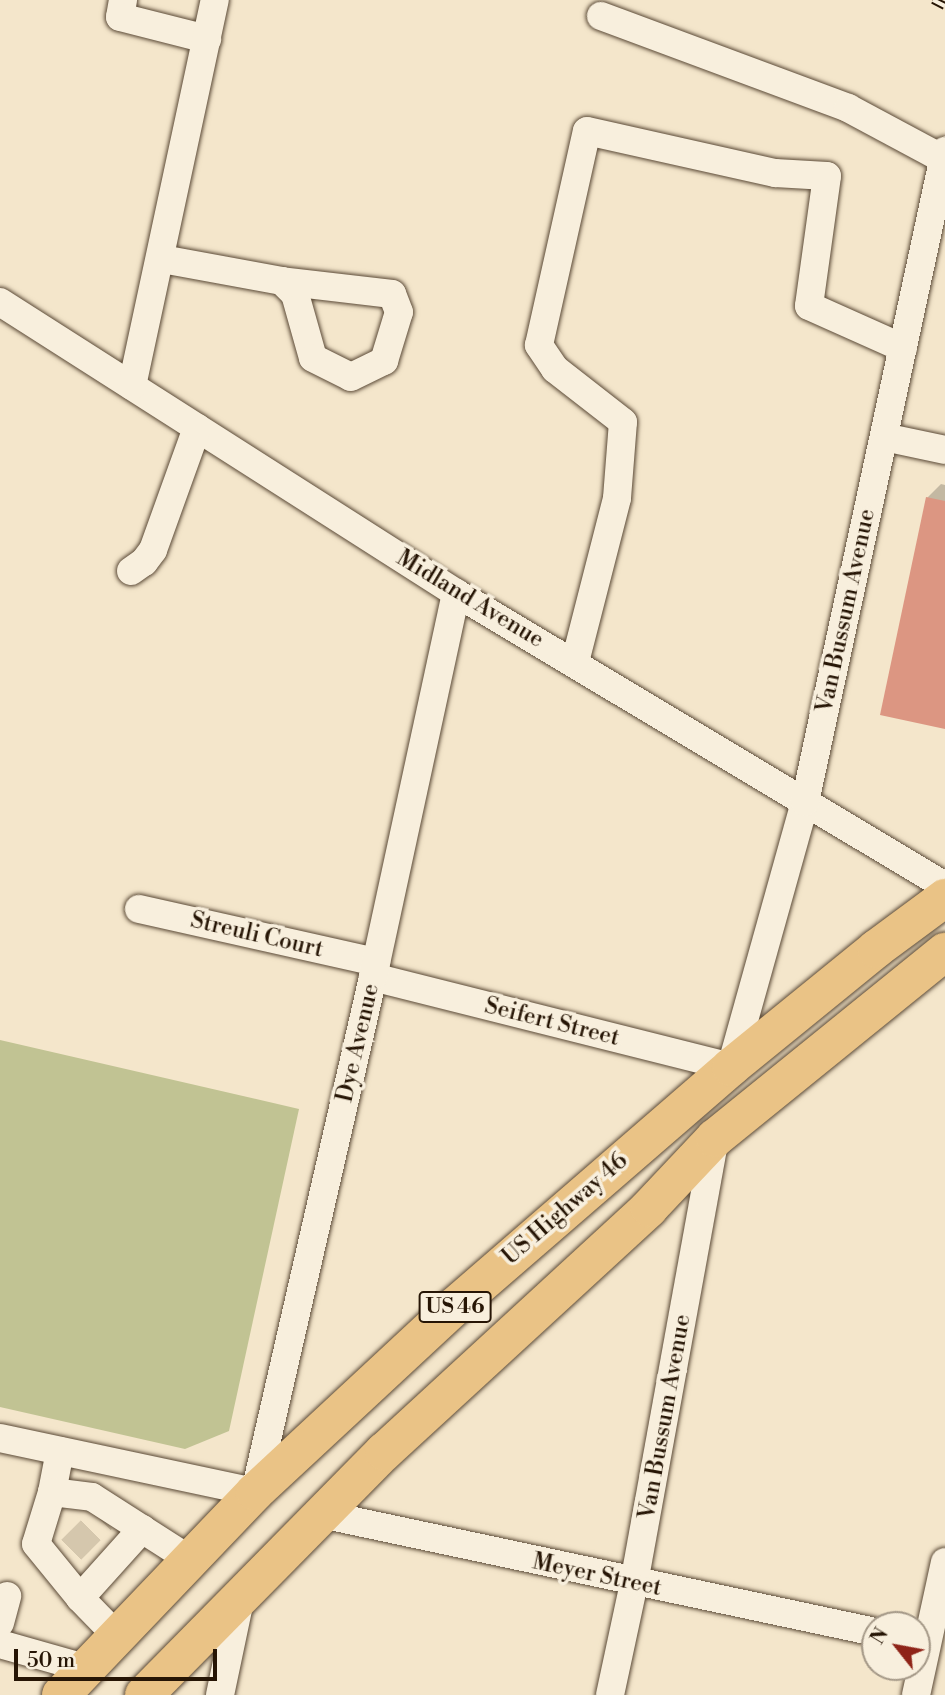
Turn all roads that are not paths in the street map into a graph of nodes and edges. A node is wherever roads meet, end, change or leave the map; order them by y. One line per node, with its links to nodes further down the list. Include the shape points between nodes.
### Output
1 (123, 0): 4 (street, via 120,17)
2 (215, 0): 4 (street)
3 (601, 16): 5 (street, via 848,108)
4 (207, 38): 6 (street)
5 (944, 155): 9 (street, Van Bussum Avenue)
6 (162, 258): 7 (street); 10 (street)
7 (282, 281)
8 (0, 302): 10 (street, Midland Avenue)
9 (903, 348): 12 (street, Van Bussum Avenue); 16 (street, via 808,306 827,176 775,173 587,131 539,345 555,369 623,422 617,498)
10 (132, 386): 11 (street, Midland Avenue)
11 (197, 428): 14 (street, via 153,550); 15 (street, Midland Avenue)
12 (884, 437): 13 (street); 17 (street, Van Bussum Avenue)
13 (945, 450)
14 (131, 571)
15 (456, 593): 16 (street, Midland Avenue); 22 (street, Dye Avenue)
16 (575, 662): 17 (street, Midland Avenue)
17 (806, 802): 18 (street, Midland Avenue); 23 (street, Van Bussum Avenue)
18 (945, 887)
19 (945, 898): 23 (highway, US Highway 46 / US 46)
20 (139, 909): 22 (street, Streuli Court)
21 (942, 954): 24 (highway, US 46)
22 (374, 970): 23 (street, Seifert Street); 28 (street, Dye Avenue)
23 (731, 1067): 28 (highway, US Highway 46 / US 46, via 454,1307)
24 (715, 1139): 29 (highway, US 46, via 649,1208); 33 (street, Van Bussum Avenue)
25 (0, 1438): 26 (street)
26 (60, 1451): 27 (street); 28 (street)
27 (52, 1492): 30 (street, via 92,1497 106,1514); 36 (street, via 36,1544 63,1558)
28 (255, 1492): 31 (highway, US Highway 46 / US 46)
29 (321, 1514): 33 (street, Meyer Street); 34 (highway, US 46)
30 (142, 1529): 31 (street); 36 (street)
31 (189, 1559): 39 (highway, US Highway 46 / US 46)
32 (945, 1562): 40 (street)
33 (634, 1583): 38 (street, Meyer Street); 45 (street, Van Bussum Avenue)
34 (241, 1594): 43 (highway, US 46); 44 (street)
35 (7, 1596): 37 (street)
36 (80, 1598): 39 (street)
37 (0, 1623)
38 (861, 1629)
39 (116, 1635): 42 (highway, US Highway 46 / US 46)
40 (931, 1638)
41 (0, 1644): 42 (street)
42 (73, 1682)
43 (144, 1695)
44 (220, 1695)
45 (610, 1695)

